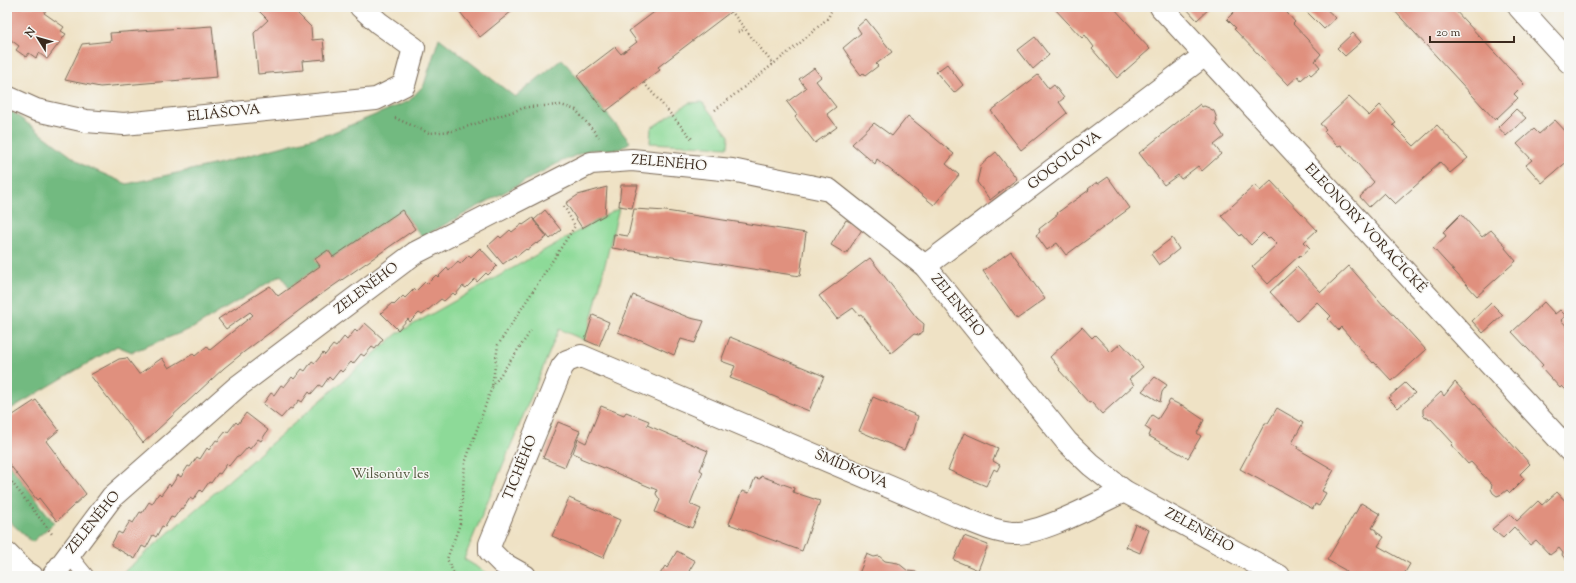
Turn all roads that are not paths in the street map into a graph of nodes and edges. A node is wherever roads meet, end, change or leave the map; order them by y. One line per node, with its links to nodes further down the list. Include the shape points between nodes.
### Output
1 (361, 7): 6 (street, ELIÁŠOVA, via 414,48 404,85 376,99 124,124 86,121 36,110)
2 (1160, 7): 4 (street, ELEONORY VORAČICKÉ)
3 (1518, 7): 5 (street)
4 (1205, 55): 7 (street, GOGOLOVA); 9 (street, ELEONORY VORAČICKÉ)
5 (1569, 62)
6 (7, 97)
7 (925, 266): 10 (street, ZELENÉHO, via 1067,442 1091,465); 12 (street, ZELENÉHO, via 829,190 716,168 626,160 591,163 415,253 237,386 112,497)
8 (581, 356): 10 (street, ŠMÍDKOVA, via 958,516 1000,531 1015,533 1038,530); 16 (street, TICHÉHO, via 567,361 562,368 490,544 490,551 495,558)
9 (1569, 450)
10 (1124, 490): 17 (street, ZELENÉHO)
11 (7, 554): 13 (street, via 24,572)
12 (69, 555): 14 (street, ZELENÉHO); 15 (lane)
13 (32, 576)
14 (53, 576)
15 (86, 576)
16 (525, 576)
17 (1280, 576)

